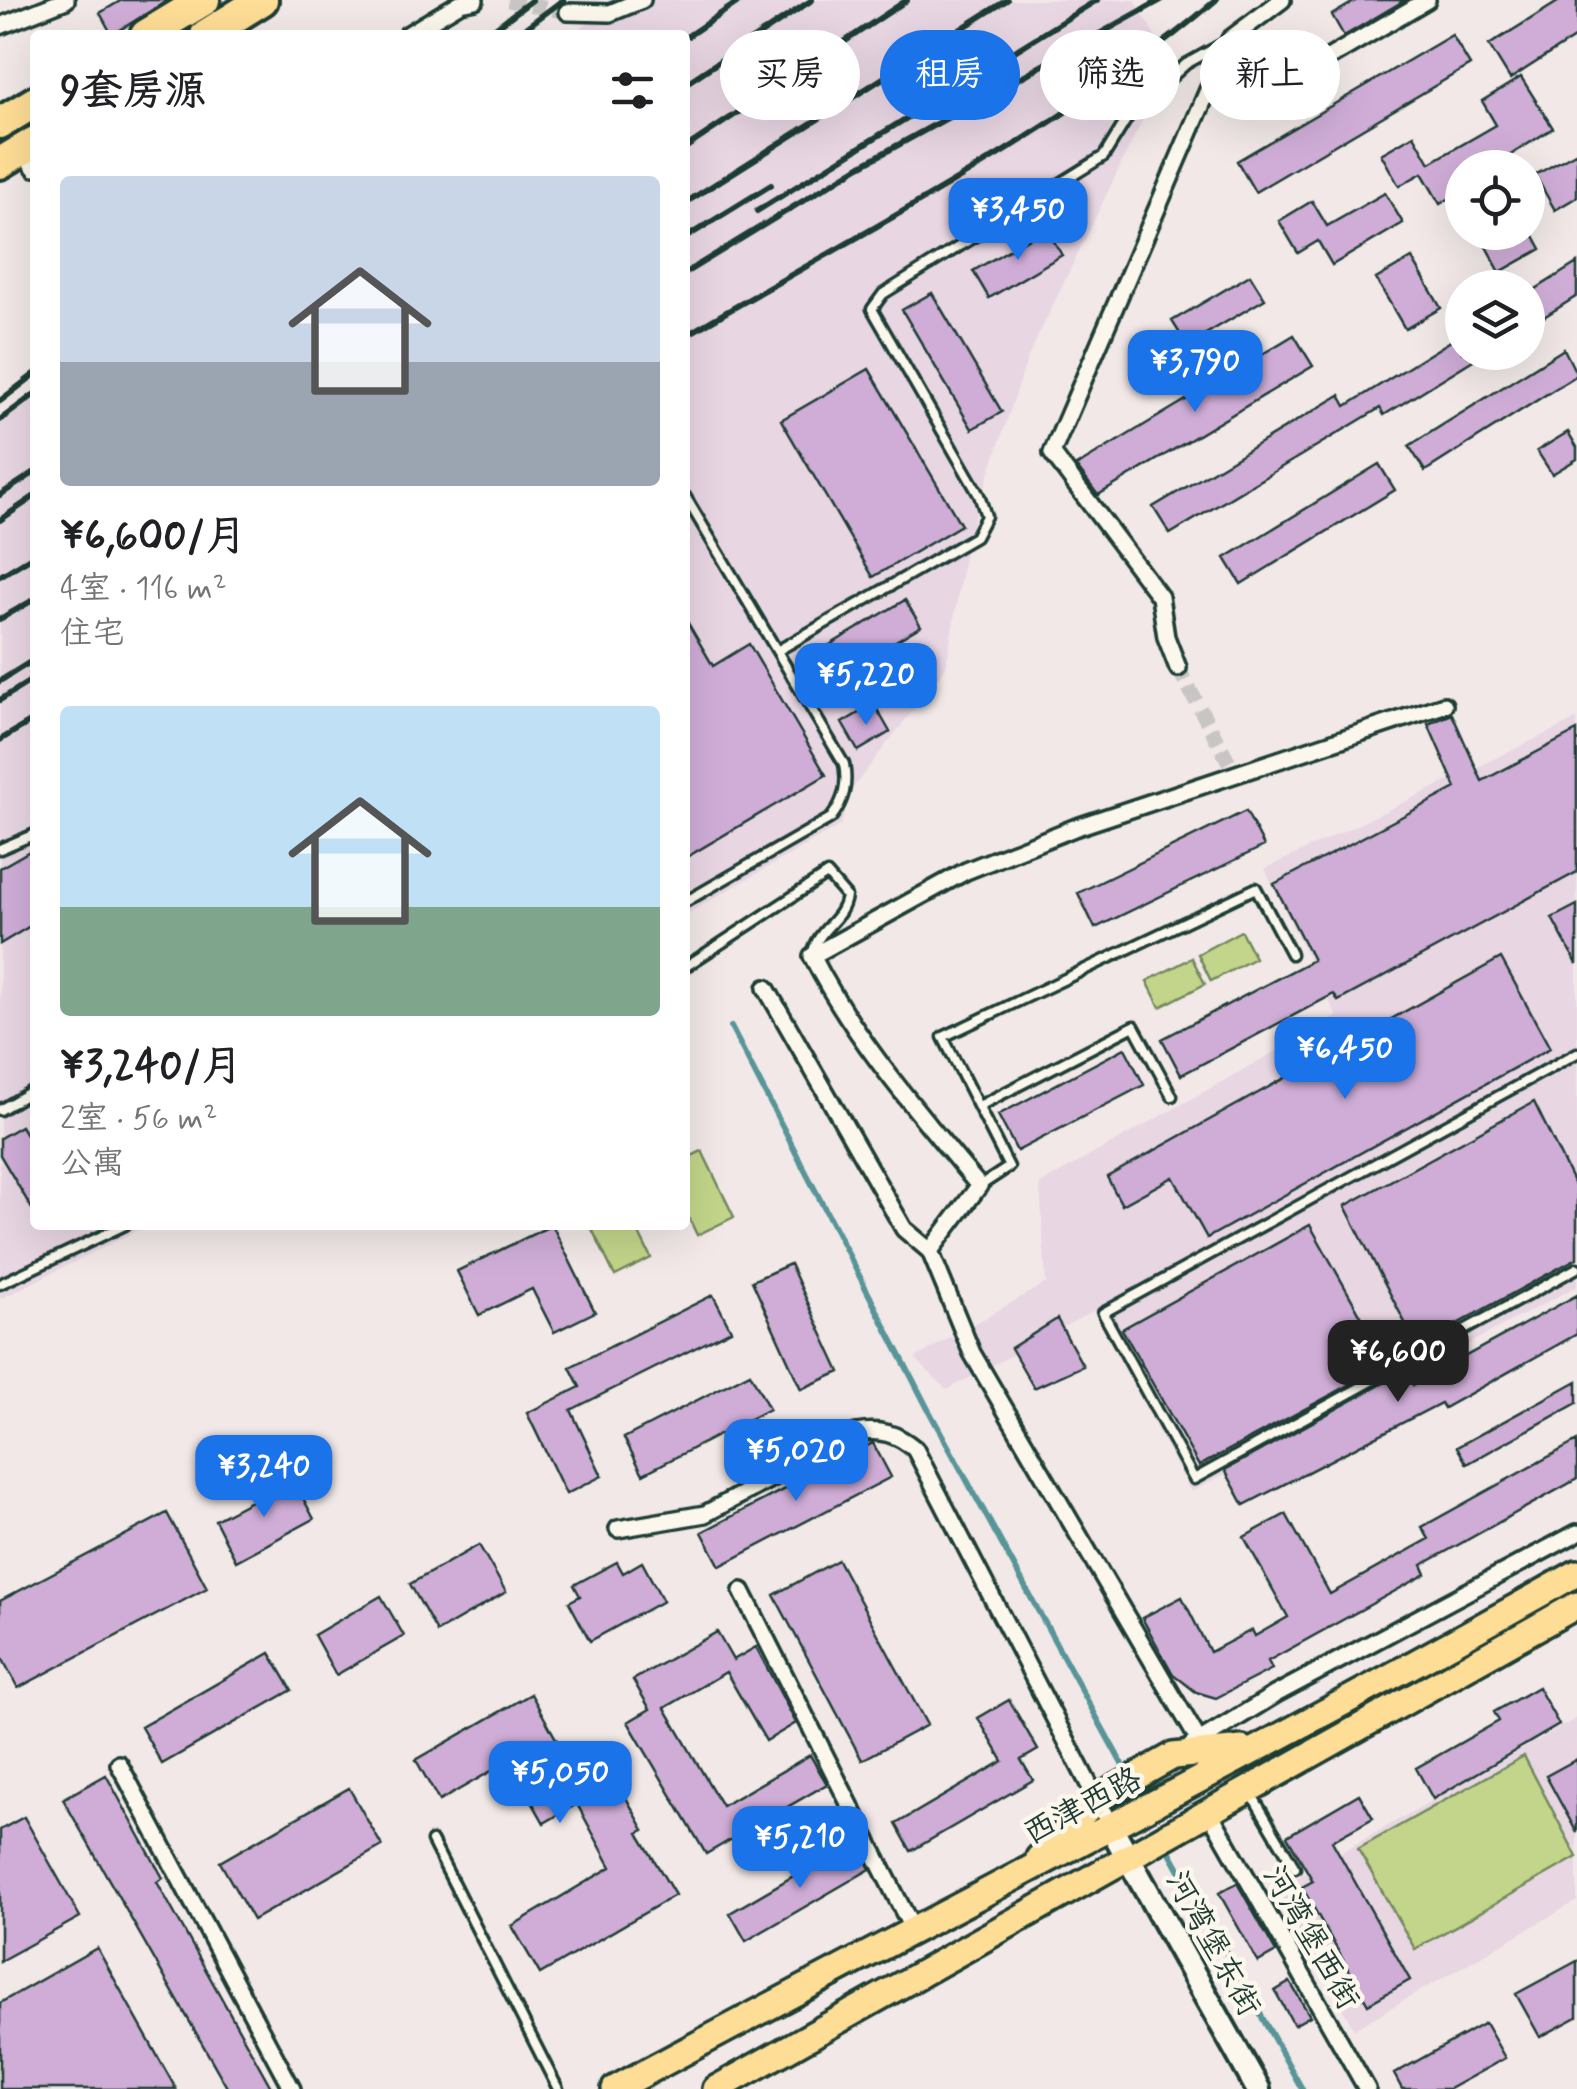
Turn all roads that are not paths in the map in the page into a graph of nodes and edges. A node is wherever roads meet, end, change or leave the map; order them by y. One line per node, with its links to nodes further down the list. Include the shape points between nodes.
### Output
1 (66, 0): 9 (street)
2 (204, 0): 10 (highway)
3 (262, 0): 11 (highway)
4 (475, 0): 12 (street)
5 (642, 0): 8 (street, via 610,13)
6 (1282, 0): 13 (street)
7 (1428, 0): 14 (street)
8 (568, 12)
9 (0, 26)
10 (154, 30)
11 (214, 30)
12 (415, 30)
13 (1242, 30)
14 (1340, 51)
15 (1200, 56): 20 (lane, via 1128,117 1104,156 883,294 872,309 986,516 974,537)
16 (30, 105): 18 (highway)
17 (1200, 109): 21 (street, via 1052,453 1160,597)
18 (0, 123)
19 (690, 506): 20 (lane)
20 (777, 651): 25 (lane, via 844,764 842,799 831,818)
21 (1178, 668)
22 (1444, 705): 27 (street, via 1232,768 966,871)
23 (30, 836): 24 (lane)
24 (0, 850)
25 (690, 899)
26 (1290, 954): 33 (lane, via 1256,888 943,1037)
27 (812, 956): 28 (lane, via 815,938 844,909 846,896 828,874); 35 (street, via 871,1056)
28 (690, 964)
29 (766, 988): 37 (street, via 904,1228)
30 (1577, 1053): 38 (lane, via 1103,1313 1194,1479)
31 (30, 1093): 34 (lane)
32 (1172, 1096): 33 (lane, via 1134,1026)
33 (980, 1106): 35 (lane, via 1009,1167)
34 (0, 1110)
35 (979, 1186): 37 (street)
36 (114, 1230): 39 (lane)
37 (930, 1252): 45 (street, via 972,1353)
38 (1577, 1268)
39 (0, 1284)
40 (618, 1529): 50 (street, via 706,1514 856,1433 888,1432 902,1439 915,1449)
41 (1577, 1532): 45 (street)
42 (1577, 1573): 46 (main road, 西津西路)
43 (742, 1591): 57 (street)
44 (1577, 1605): 49 (main road)
45 (1199, 1741): 47 (street)
46 (1252, 1748): 47 (main road); 52 (main road, 西津西路)
47 (1174, 1756): 50 (main road)
48 (120, 1764): 58 (street)
49 (1249, 1791): 51 (main road); 55 (lane)
50 (1097, 1799): 52 (street); 56 (main road)
51 (1201, 1819): 54 (main road); 63 (street, 河湾堡西街)
52 (1119, 1826): 54 (street, 河湾堡东街); 56 (main road, 西津西路)
53 (432, 1841): 59 (lane)
54 (1136, 1856): 61 (main road); 62 (street, 河湾堡东街)
55 (1295, 1868)
56 (1025, 1872): 57 (main road, 西津西路)
57 (912, 1928): 60 (main road, 西津西路)
58 (292, 2089)
59 (558, 2089)
60 (614, 2089)
61 (716, 2089)
62 (1258, 2089)
63 (1367, 2089)

